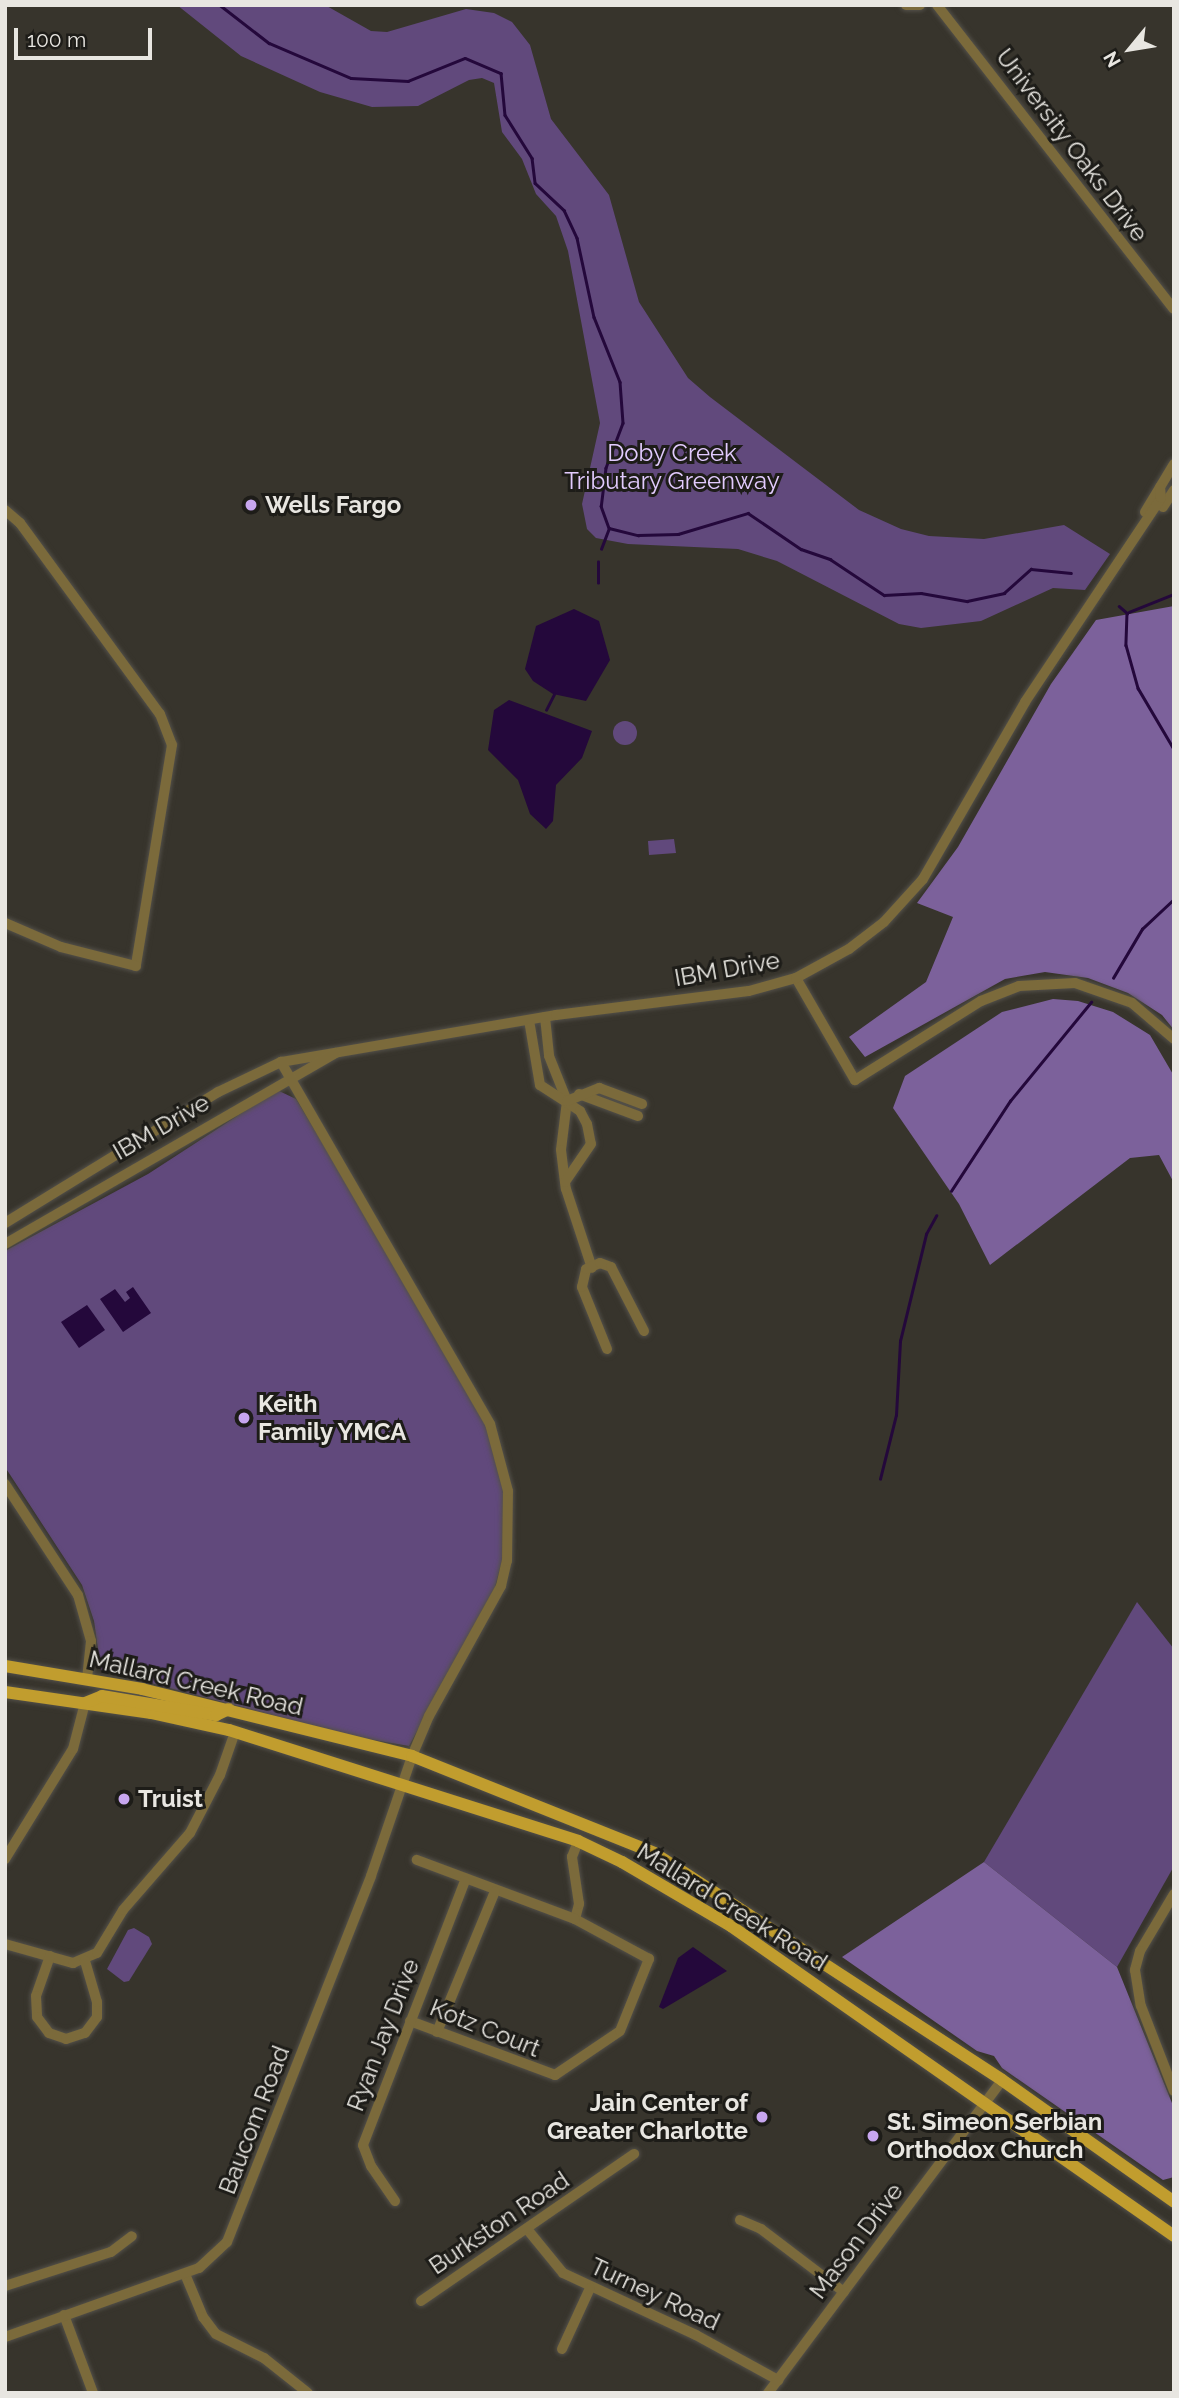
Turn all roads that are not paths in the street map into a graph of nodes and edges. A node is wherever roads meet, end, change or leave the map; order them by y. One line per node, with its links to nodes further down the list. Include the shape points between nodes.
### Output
1 (906, 5): 2 (street)
2 (920, 5)
3 (937, 5): 4 (street, University Oaks Drive)
4 (1174, 309)
5 (1174, 464): 8 (street, IBM Drive, via 1126,540)
6 (1174, 490): 8 (street, IBM Drive, via 1143,538)
7 (5, 510): 9 (street, via 20,523 160,714 172,744 136,966 61,947)
8 (1121, 558): 10 (street, IBM Drive, via 1031,692 915,890 872,933)
9 (5, 923)
10 (796, 978): 11 (street, IBM Drive, via 749,991); 13 (street, via 855,1080 981,1001 1019,986 1075,983 1132,1003)
11 (545, 1017): 12 (street, IBM Drive); 19 (street, via 549,1056)
12 (529, 1020): 14 (street, IBM Drive); 19 (street, via 540,1085)
13 (1174, 1038)
14 (340, 1051): 15 (street, IBM Drive); 16 (street, IBM Drive)
15 (281, 1062): 16 (street, Baucom Road); 24 (street, IBM Drive, via 218,1092)
16 (289, 1078): 25 (street, IBM Drive); 36 (street, Baucom Road, via 485,1413 508,1491 507,1560 501,1586)
17 (579, 1094): 18 (street, via 599,1088); 19 (street); 21 (street)
18 (618, 1097): 20 (street); 21 (street)
19 (567, 1101): 23 (street, via 561,1150); 23 (street, via 580,1111 591,1144)
20 (642, 1104)
21 (611, 1107): 22 (street)
22 (638, 1116)
23 (565, 1182): 26 (street)
24 (5, 1223)
25 (5, 1244)
26 (592, 1268): 27 (street, via 600,1263 611,1267); 28 (street, via 582,1276 582,1287)
27 (644, 1331)
28 (607, 1349)
29 (5, 1484): 31 (street, via 78,1595 91,1641)
30 (5, 1666): 31 (main road, Mallard Creek Road)
31 (87, 1680): 34 (main road, Mallard Creek Road)
32 (5, 1692): 33 (main road, Mallard Creek Road)
33 (85, 1703): 34 (main road, via 102,1696 216,1715); 35 (main road, Mallard Creek Road); 39 (street, via 73,1749)
34 (229, 1709): 36 (main road, Mallard Creek Road)
35 (235, 1732): 37 (main road, Mallard Creek Road); 47 (street, via 216,1786 190,1833 123,1910 97,1953)
36 (412, 1756): 37 (street, Baucom Road); 50 (main road, Mallard Creek Road, via 654,1853)
37 (402, 1783): 38 (main road, Mallard Creek Road); 60 (street, Baucom Road, via 245,2204 215,2257)
38 (578, 1841): 44 (street, via 572,1857 579,1904); 52 (main road, Mallard Creek Road, via 731,1926)
39 (5, 1859)
40 (417, 1860): 41 (street)
41 (465, 1881): 42 (street); 48 (street, Ryan Jay Drive)
42 (495, 1891): 44 (street); 49 (street)
43 (1174, 1894): 51 (street, via 1140,1951 1135,1970 1137,1993)
44 (575, 1919): 49 (street, Kotz Court, via 649,1959 627,2020 613,2038 566,2070 546,2075)
45 (5, 1944): 46 (street)
46 (50, 1956): 47 (street, via 73,1963); 47 (street, via 36,1996 37,2017 49,2033 66,2039 85,2033 97,2017)
47 (85, 1961)
48 (411, 2021): 49 (street, Kotz Court); 54 (street, Ryan Jay Drive, via 363,2145)
49 (437, 2032)
50 (1002, 2080): 52 (street, Mason Drive); 55 (main road, Mallard Creek Road)
51 (1174, 2091)
52 (985, 2104): 59 (main road, Mallard Creek Road); 63 (street, Mason Drive)
53 (634, 2154): 57 (street, Burkston Road)
54 (395, 2201)
55 (1174, 2202)
56 (740, 2220): 63 (street, via 761,2229)
57 (527, 2229): 62 (street, Turney Road, via 553,2265); 64 (street, Burkston Road)
58 (132, 2236): 61 (street, via 111,2252)
59 (1174, 2236)
60 (185, 2274): 65 (street, Baucom Road); 70 (street, via 216,2334 264,2358)
61 (5, 2287)
62 (590, 2288): 67 (street); 68 (street, Turney Road, via 696,2335)
63 (844, 2292): 68 (street, Mason Drive)
64 (421, 2301)
65 (64, 2315): 66 (street, Baucom Road); 69 (street)
66 (5, 2337)
67 (562, 2349)
68 (778, 2380): 71 (street, Mason Drive)
69 (93, 2393)
70 (308, 2393)
71 (768, 2393)

